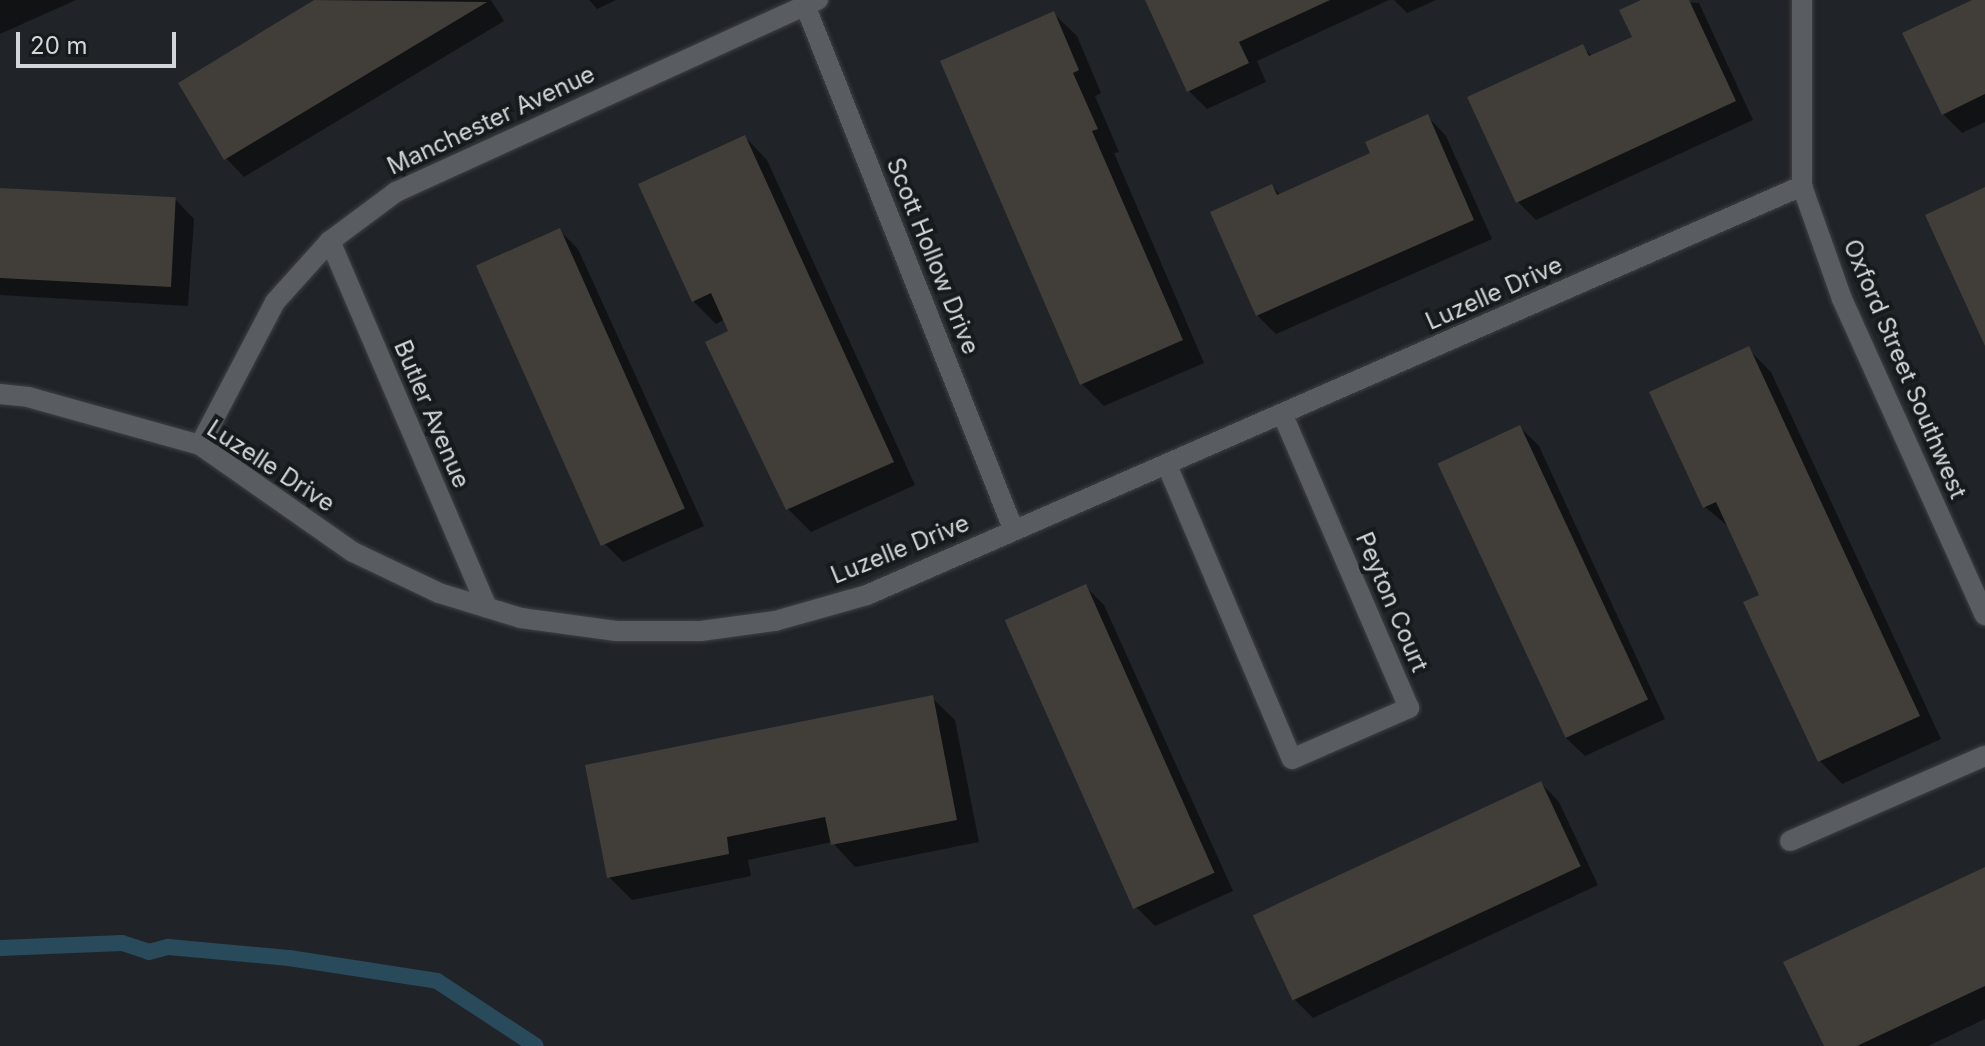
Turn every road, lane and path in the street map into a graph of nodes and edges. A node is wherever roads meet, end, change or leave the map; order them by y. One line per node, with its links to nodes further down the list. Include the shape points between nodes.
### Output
1 (1802, 0): 3 (street, Oxford Street Southwest)
2 (808, 2): 4 (street, Manchester Avenue, via 449,165 396,192); 9 (street, Scott Hollow Drive)
3 (1802, 186): 6 (street, Luzelle Drive); 10 (street, Oxford Street Southwest, via 1842,299)
4 (330, 241): 7 (street, Manchester Avenue, via 275,302); 11 (street, Butler Avenue)
5 (0, 394): 7 (street, Luzelle Drive, via 28,397)
6 (1283, 415): 8 (street, Luzelle Drive); 8 (street, Peyton Court, via 1409,708 1292,759)
7 (200, 445): 11 (street, Luzelle Drive, via 353,552 439,593)
8 (1167, 465): 9 (street, Luzelle Drive)
9 (1014, 531): 11 (street, Luzelle Drive, via 867,595 775,621 701,631 616,631)
10 (1980, 593): 12 (street, Oxford Street Southwest)
11 (487, 608)
12 (1985, 615)
13 (1985, 756): 14 (street)
14 (1790, 841)

